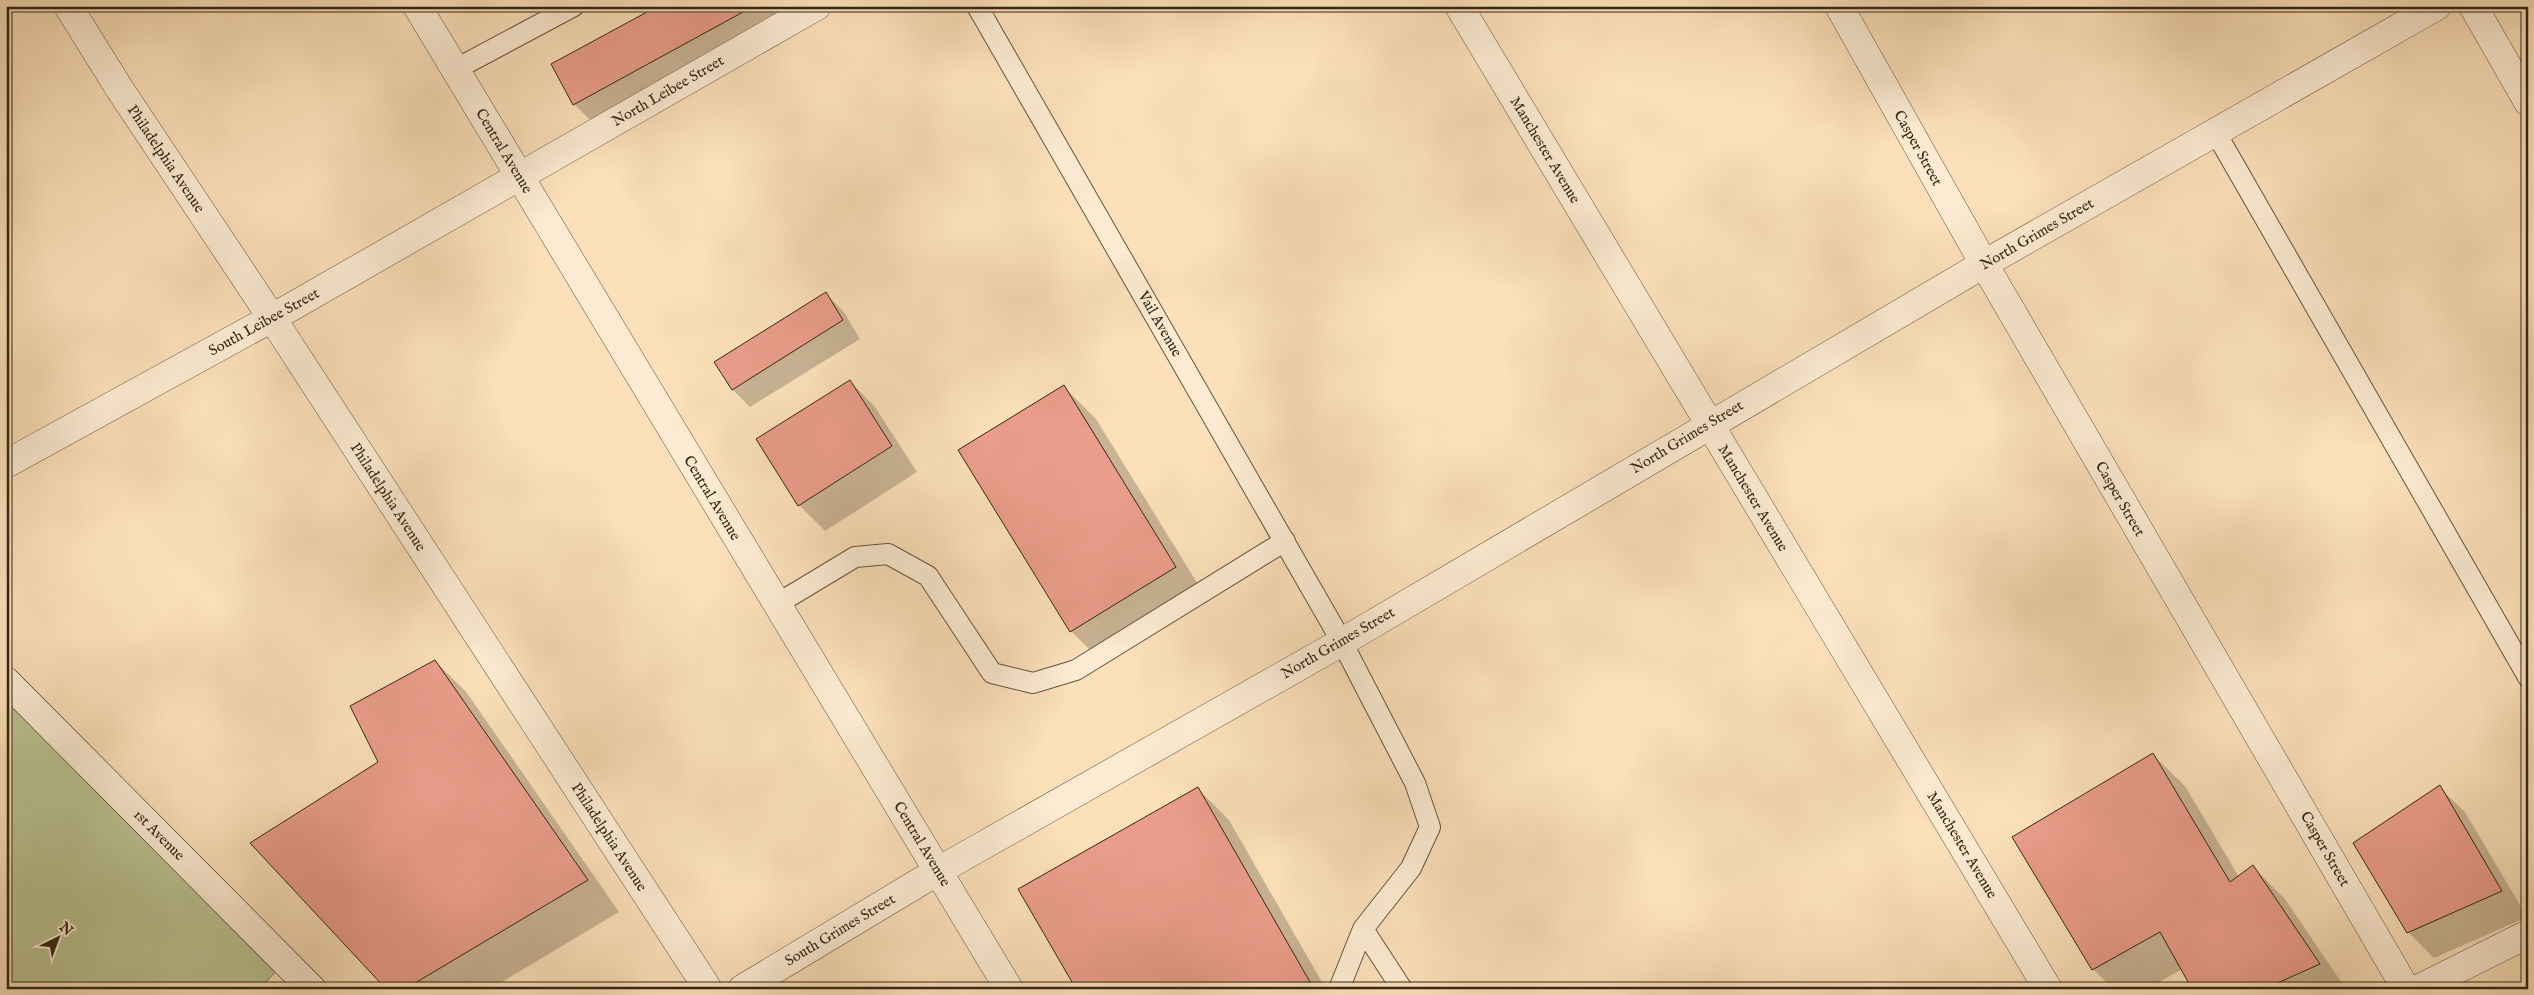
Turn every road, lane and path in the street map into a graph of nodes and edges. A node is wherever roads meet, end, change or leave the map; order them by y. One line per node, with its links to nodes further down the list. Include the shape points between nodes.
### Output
1 (68, 6): 15 (street, Philadelphia Avenue)
2 (417, 6): 10 (street, Central Avenue)
3 (574, 6): 10 (lane)
4 (817, 6): 13 (street, North Leibee Street)
5 (977, 6): 18 (lane, Vail Avenue)
6 (1460, 6): 16 (street, Manchester Avenue)
7 (1839, 6): 14 (street, Casper Street)
8 (2437, 6): 12 (street, North Grimes Street)
9 (2473, 6): 11 (street)
10 (456, 69): 13 (street, Central Avenue)
11 (2528, 102)
12 (2216, 133): 14 (street, North Grimes Street); 21 (lane)
13 (519, 177): 15 (street, South Leibee Street); 19 (street, Central Avenue)
14 (1984, 264): 16 (street, North Grimes Street); 33 (street, Casper Street)
15 (272, 318): 17 (street, South Leibee Street); 27 (street, Philadelphia Avenue)
16 (1709, 424): 20 (street, North Grimes Street); 32 (street, Manchester Avenue)
17 (6, 464)
18 (1285, 541): 19 (lane, via 1076,670 1033,683 992,673 928,576 888,554 855,557); 20 (lane, Vail Avenue)
19 (777, 604): 23 (street, Central Avenue)
20 (1342, 642): 23 (street, North Grimes Street); 24 (lane, Vail Avenue, via 1415,783 1430,826 1411,868)
21 (2528, 677)
22 (6, 682): 26 (street, 1st Avenue)
23 (938, 871): 28 (street, South Grimes Street); 29 (street, Central Avenue)
24 (1364, 928): 30 (lane, Vail Avenue); 31 (lane)
25 (2528, 934): 34 (street)
26 (312, 989)
27 (708, 989)
28 (742, 989)
29 (1009, 989)
30 (1338, 989)
31 (1402, 989)
32 (2048, 989)
33 (2406, 989)
34 (2418, 989)

